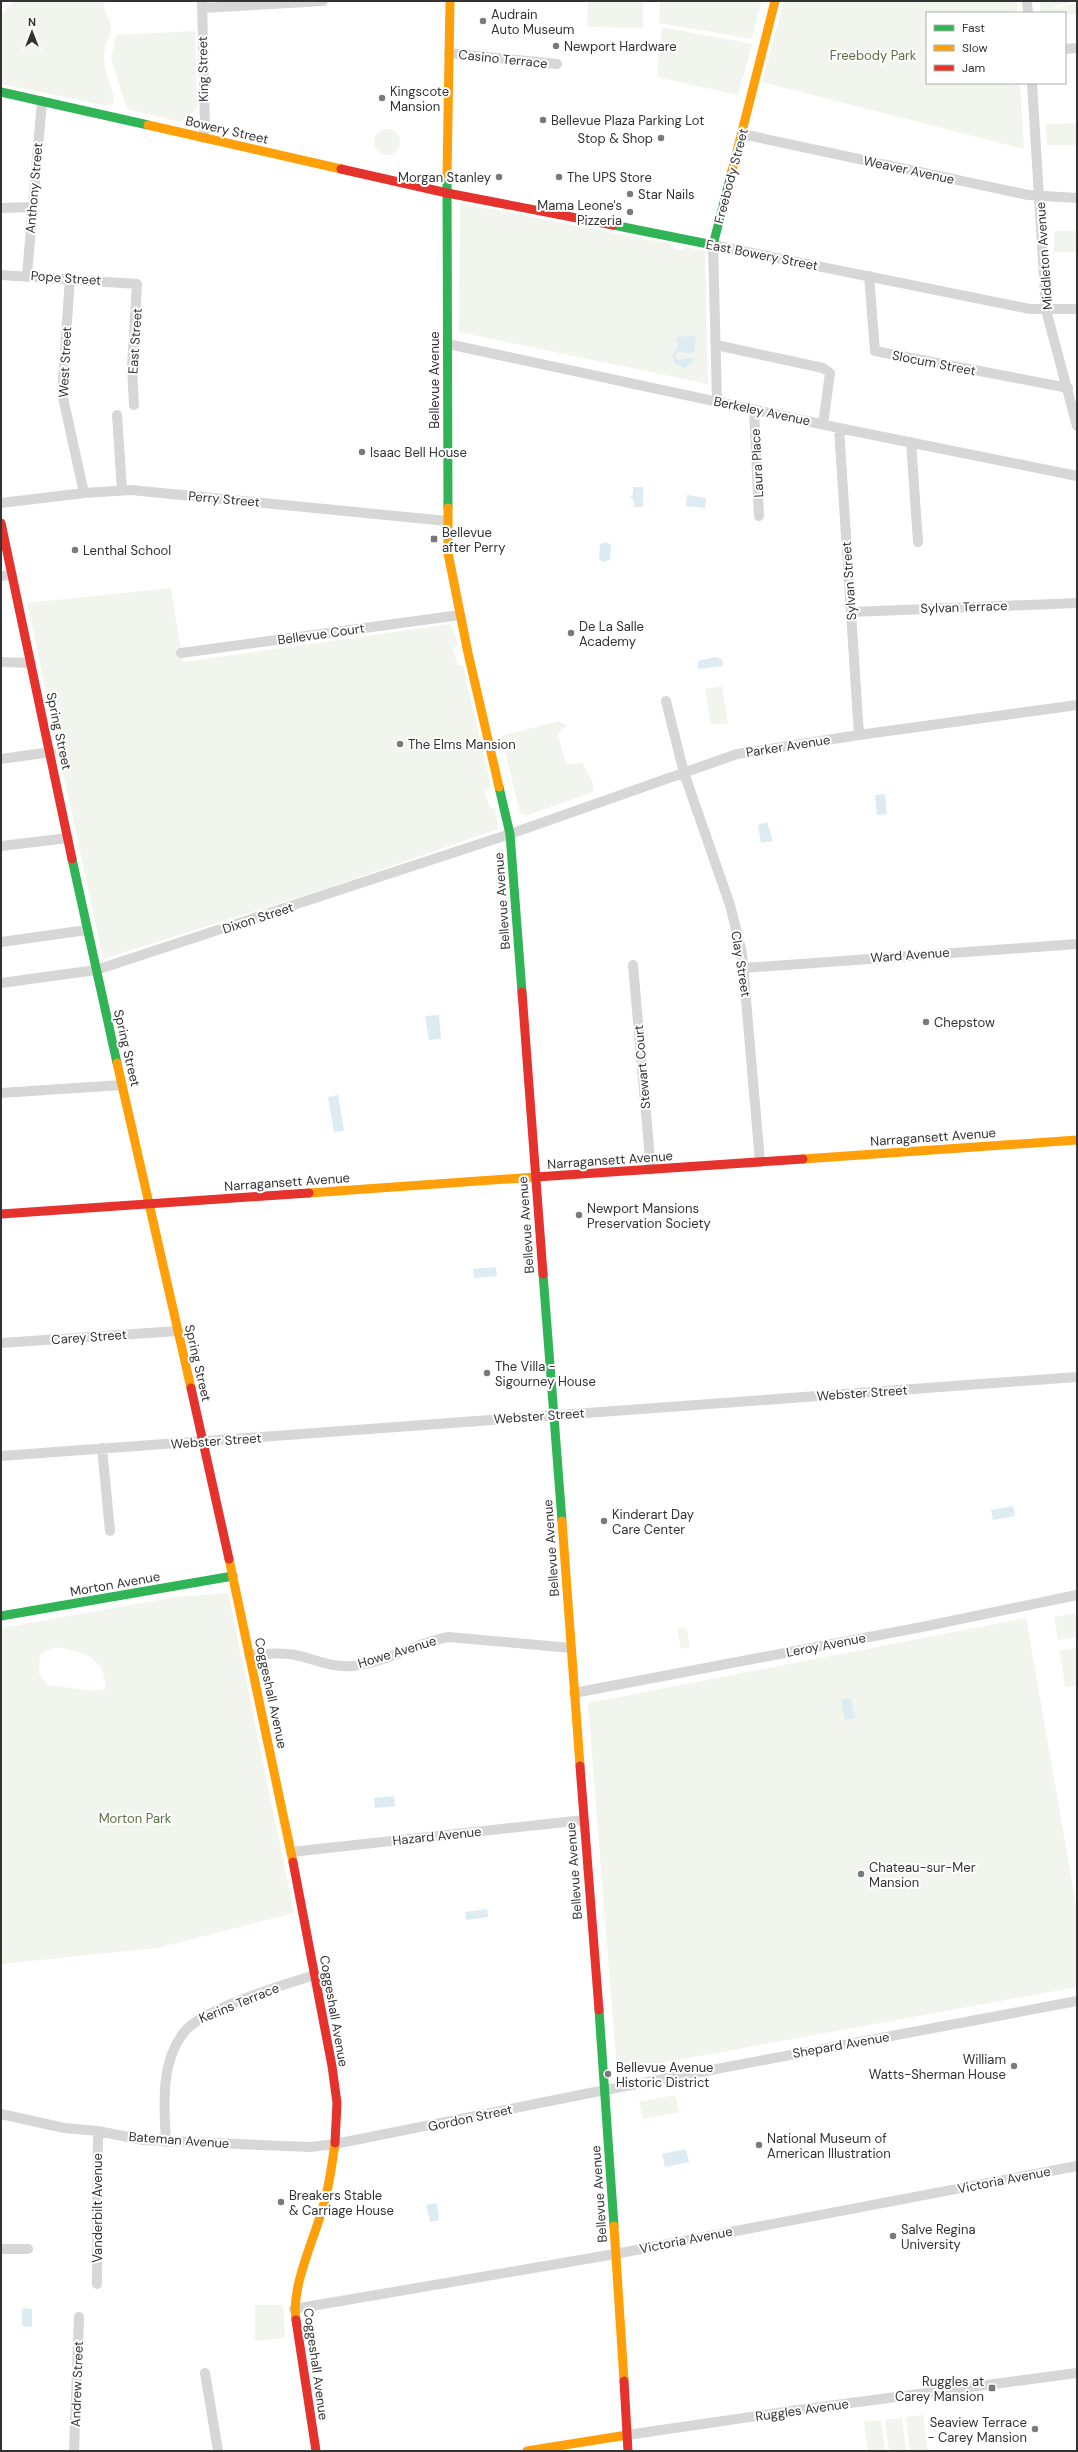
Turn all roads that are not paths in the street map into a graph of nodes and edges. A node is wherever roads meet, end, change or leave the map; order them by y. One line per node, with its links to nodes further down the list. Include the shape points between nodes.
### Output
1 (323, 1): 5 (street)
2 (450, 1): 9 (main road, Bellevue Avenue)
3 (775, 1): 14 (main road, Freebody Street)
4 (1027, 1): 6 (street)
5 (202, 5): 15 (street, King Street, via 205,125)
6 (1028, 12)
7 (1077, 48): 8 (street)
8 (1066, 49)
9 (448, 53): 10 (street, Casino Terrace); 16 (main road, Bellevue Avenue)
10 (557, 64)
11 (1032, 84): 17 (street, Middleton Avenue)
12 (1, 92): 13 (main road, Bowery Street)
13 (42, 102): 15 (main road, Bowery Street); 19 (street, Anthony Street)
14 (742, 134): 17 (street, Weaver Avenue); 21 (main road, Freebody Street)
15 (203, 138): 16 (main road, Bowery Street)
16 (447, 193): 21 (main road, East Bowery Street); 29 (main road, Bellevue Avenue)
17 (1040, 196): 18 (street, Weaver Avenue); 28 (street, Middleton Avenue)
18 (1077, 198)
19 (33, 207): 20 (street); 23 (street, Anthony Street)
20 (1, 208)
21 (713, 245): 24 (street, East Bowery Street); 30 (street, Freebody Street)
22 (1, 275): 23 (street, Pope Street)
23 (27, 275): 25 (street, Pope Street)
24 (869, 276): 28 (street, East Bowery Street, via 1030,309); 31 (street, Slocum Street, via 875,351)
25 (70, 278): 26 (street, Pope Street); 43 (street, West Street, via 62,393)
26 (130, 282): 34 (street, East Street, via 137,284 138,288 132,367)
27 (1077, 309): 28 (street, East Bowery Street)
28 (1046, 310): 31 (street, Middleton Avenue)
29 (448, 344): 32 (street, Berkeley Avenue); 46 (main road, Bellevue Avenue)
30 (716, 345): 32 (street, Freebody Street); 37 (street, via 823,368 830,373)
31 (1068, 388): 33 (street, Middleton Avenue)
32 (716, 401): 35 (street, Berkeley Avenue)
33 (1074, 401): 38 (street, Middleton Avenue)
34 (134, 405)
35 (754, 410): 37 (street, Berkeley Avenue); 45 (street, Laura Place)
36 (117, 415): 42 (street)
37 (823, 424): 39 (street, Berkeley Avenue)
38 (1077, 426)
39 (839, 428): 40 (street, Berkeley Avenue); 52 (street, Sylvan Street)
40 (911, 442): 41 (street, Berkeley Avenue); 48 (street)
41 (1077, 476)
42 (122, 490): 43 (street, Perry Street); 46 (street, Perry Street)
43 (84, 493): 44 (street, Perry Street)
44 (1, 503)
45 (759, 516)
46 (447, 521): 53 (main road, Bellevue Avenue, via 448,553)
47 (1, 523): 49 (main road, Spring Street)
48 (918, 542)
49 (12, 575): 50 (street); 56 (main road, Spring Street)
50 (1, 576)
51 (1077, 603): 52 (street, Sylvan Terrace)
52 (851, 612): 59 (street, Sylvan Street)
53 (460, 616): 54 (street, Bellevue Court); 63 (main road, Bellevue Avenue)
54 (181, 653)
55 (1, 662): 56 (street)
56 (31, 663): 60 (main road, Spring Street)
57 (666, 701): 62 (street, Clay Street)
58 (1077, 705): 59 (street, Parker Avenue)
59 (859, 735): 62 (street, Parker Avenue, via 737,754)
60 (51, 752): 61 (street); 64 (main road, Spring Street)
61 (1, 759)
62 (684, 773): 63 (street, Parker Avenue); 70 (street, Clay Street, via 730,905)
63 (510, 834): 71 (street, Dixon Street); 78 (main road, Bellevue Avenue)
64 (68, 838): 65 (street); 66 (main road, Spring Street)
65 (1, 846)
66 (87, 930): 67 (street); 71 (main road, Spring Street)
67 (1, 942)
68 (1077, 944): 70 (street, Ward Avenue)
69 (633, 965): 77 (street, Stewart Court)
70 (744, 968): 76 (street, Clay Street)
71 (96, 970): 72 (street, Dixon Street); 73 (main road, Spring Street)
72 (1, 983)
73 (122, 1085): 74 (street); 79 (main road, Spring Street)
74 (1, 1094)
75 (1077, 1140): 76 (main road, Narragansett Avenue)
76 (760, 1162): 77 (main road, Narragansett Avenue)
77 (651, 1170): 78 (main road, Narragansett Avenue)
78 (536, 1178): 79 (main road, Narragansett Avenue); 84 (main road, Bellevue Avenue)
79 (149, 1205): 80 (main road, Narragansett Avenue); 81 (main road, Spring Street)
80 (1, 1214)
81 (178, 1331): 82 (street, Carey Street); 85 (main road, Spring Street)
82 (1, 1343)
83 (1077, 1377): 84 (street, Webster Street)
84 (554, 1415): 85 (street, Webster Street); 92 (main road, Bellevue Avenue)
85 (203, 1442): 86 (street, Webster Street); 89 (main road, Spring Street)
86 (102, 1448): 87 (street, Webster Street); 88 (street)
87 (1, 1456)
88 (110, 1531)
89 (233, 1576): 91 (main road, Morton Avenue); 93 (main road, Coggeshall Avenue)
90 (1077, 1595): 94 (street, Leroy Avenue)
91 (1, 1616)
92 (571, 1648): 93 (street, Howe Avenue, via 449,1638 430,1640 368,1663 352,1666 336,1666 296,1655); 94 (main road, Bellevue Avenue)
93 (249, 1655): 96 (main road, Coggeshall Avenue)
94 (574, 1694): 95 (main road, Bellevue Avenue)
95 (584, 1820): 96 (street, Hazard Avenue); 99 (main road, Bellevue Avenue)
96 (291, 1852): 97 (main road, Coggeshall Avenue)
97 (315, 1975): 102 (street, Kerins Terrace, via 211,2013 193,2022 184,2031 167,2073 164,2107); 103 (main road, Coggeshall Avenue, via 338,2103)
98 (1077, 2001): 99 (street, Shepard Avenue)
99 (605, 2090): 103 (street, Gordon Street); 107 (main road, Bellevue Avenue)
100 (1, 2114): 101 (street, Bateman Avenue, via 64,2128)
101 (98, 2131): 102 (street, Bateman Avenue); 108 (street, Vanderbilt Avenue)
102 (166, 2142): 103 (street, Bateman Avenue, via 310,2147)
103 (335, 2144): 109 (main road, Coggeshall Avenue, via 323,2208 297,2291)
104 (1077, 2166): 107 (street, Victoria Avenue)
105 (1, 2249): 106 (street)
106 (28, 2249)
107 (615, 2254): 109 (street, Victoria Avenue); 113 (main road, Bellevue Avenue)
108 (98, 2284)
109 (294, 2309): 116 (main road, Coggeshall Avenue)
110 (79, 2318): 114 (street, Andrew Street)
111 (205, 2373): 115 (street)
112 (1077, 2373): 113 (street, Ruggles Avenue)
113 (627, 2435): 117 (main road, Ruggles Avenue); 118 (main road, Bellevue Avenue)
114 (74, 2451)
115 (218, 2451)
116 (316, 2451)
117 (527, 2451)
118 (628, 2451)

